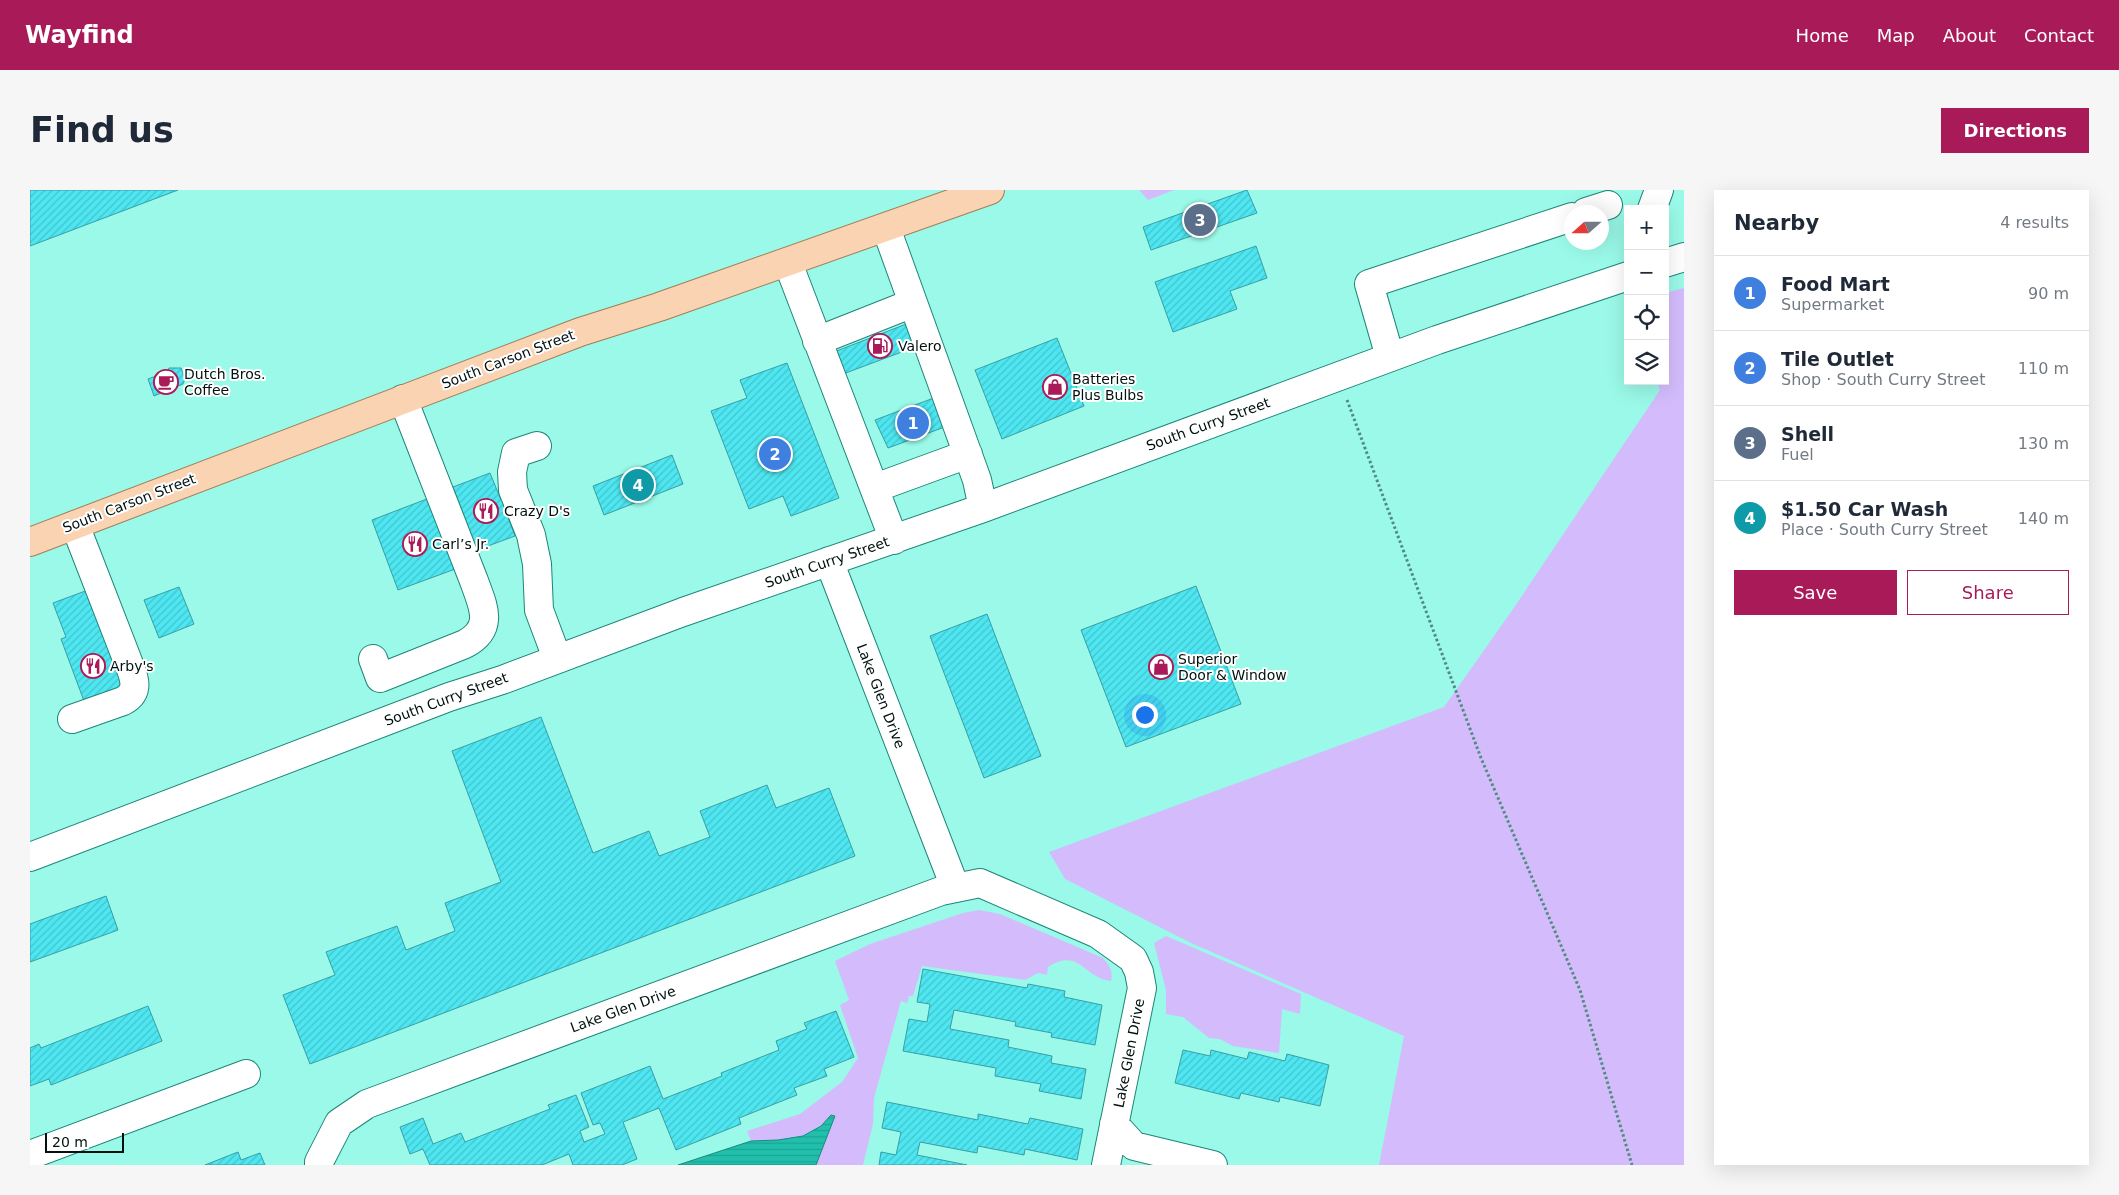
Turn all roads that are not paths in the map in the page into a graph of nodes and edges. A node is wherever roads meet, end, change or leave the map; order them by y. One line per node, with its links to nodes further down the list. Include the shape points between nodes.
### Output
1 (990, 190): 5 (main road, South Carson Street)
2 (1659, 190): 3 (street)
3 (1653, 205)
4 (1564, 220): 12 (street, via 1369,284)
5 (886, 228): 8 (main road, South Carson Street); 10 (street)
6 (1684, 257): 7 (street)
7 (1669, 262)
8 (788, 263): 11 (street); 13 (main road, South Carson Street, via 580,332)
9 (1624, 277): 12 (street, South Curry Street)
10 (913, 304): 11 (street); 15 (street)
11 (817, 341): 16 (street)
12 (1390, 358): 17 (street, South Curry Street)
13 (403, 399): 18 (main road, South Carson Street); 23 (street, via 477,588 485,610 484,621 480,632 465,644 380,678)
14 (537, 446): 22 (street, via 516,453 513,490 531,535 539,610)
15 (968, 454): 16 (street); 17 (street)
16 (875, 488): 19 (street)
17 (983, 508): 19 (street, South Curry Street)
18 (74, 524): 20 (main road, South Carson Street); 24 (street, via 127,659 134,689 131,697 123,701)
19 (894, 540): 21 (street, South Curry Street)
20 (30, 542)
21 (829, 561): 22 (street, South Curry Street); 26 (street, Lake Glen Drive)
22 (557, 658): 25 (street, South Curry Street)
23 (374, 660)
24 (72, 719)
25 (30, 857)
26 (955, 887): 28 (street, Lake Glen Drive, via 980,883 1098,934 1133,959 1142,988); 30 (street, Lake Glen Drive, via 367,1104 340,1123)
27 (246, 1074): 29 (street)
28 (1114, 1124): 31 (street, Lake Glen Drive); 32 (street, via 1134,1146)
29 (30, 1155)
30 (319, 1165)
31 (1106, 1165)
32 (1213, 1165)

